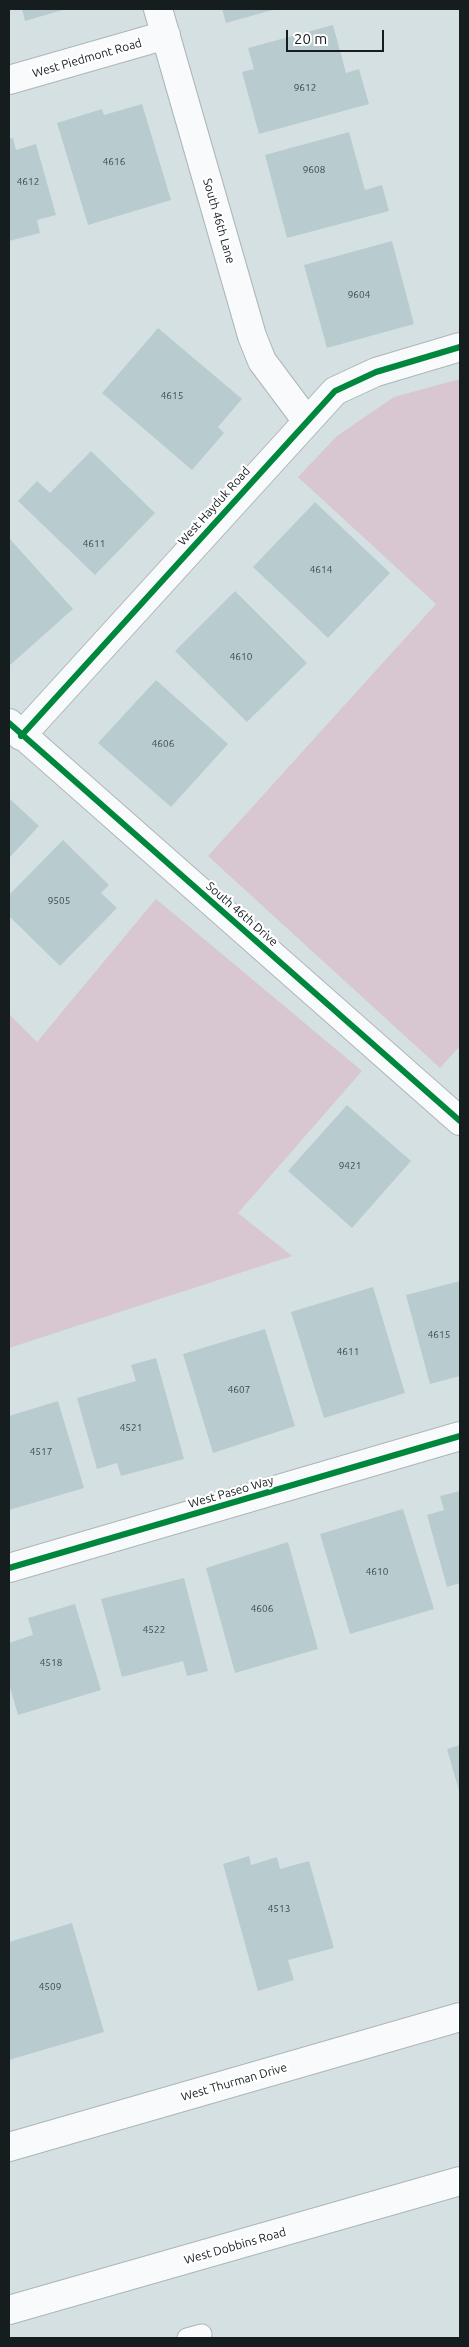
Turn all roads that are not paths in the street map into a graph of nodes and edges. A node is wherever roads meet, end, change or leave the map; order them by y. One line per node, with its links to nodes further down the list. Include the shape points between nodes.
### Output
1 (158, 9): 2 (street, South 46th Lane)
2 (166, 35): 3 (street, West Piedmont Road); 5 (street, South 46th Lane, via 252,336 262,361)
3 (9, 80)
4 (460, 347): 5 (street, West Hayduk Road, via 376,372 334,391)
5 (306, 420): 6 (street, West Hayduk Road)
6 (15, 729): 7 (street, South 46th Drive)
7 (460, 1121)
8 (460, 1436): 9 (street, West Paseo Way)
9 (9, 1568)
10 (460, 2018): 11 (street, West Thurman Drive)
11 (9, 2147)
12 (460, 2180): 13 (street, West Dobbins Road)
13 (9, 2310)

